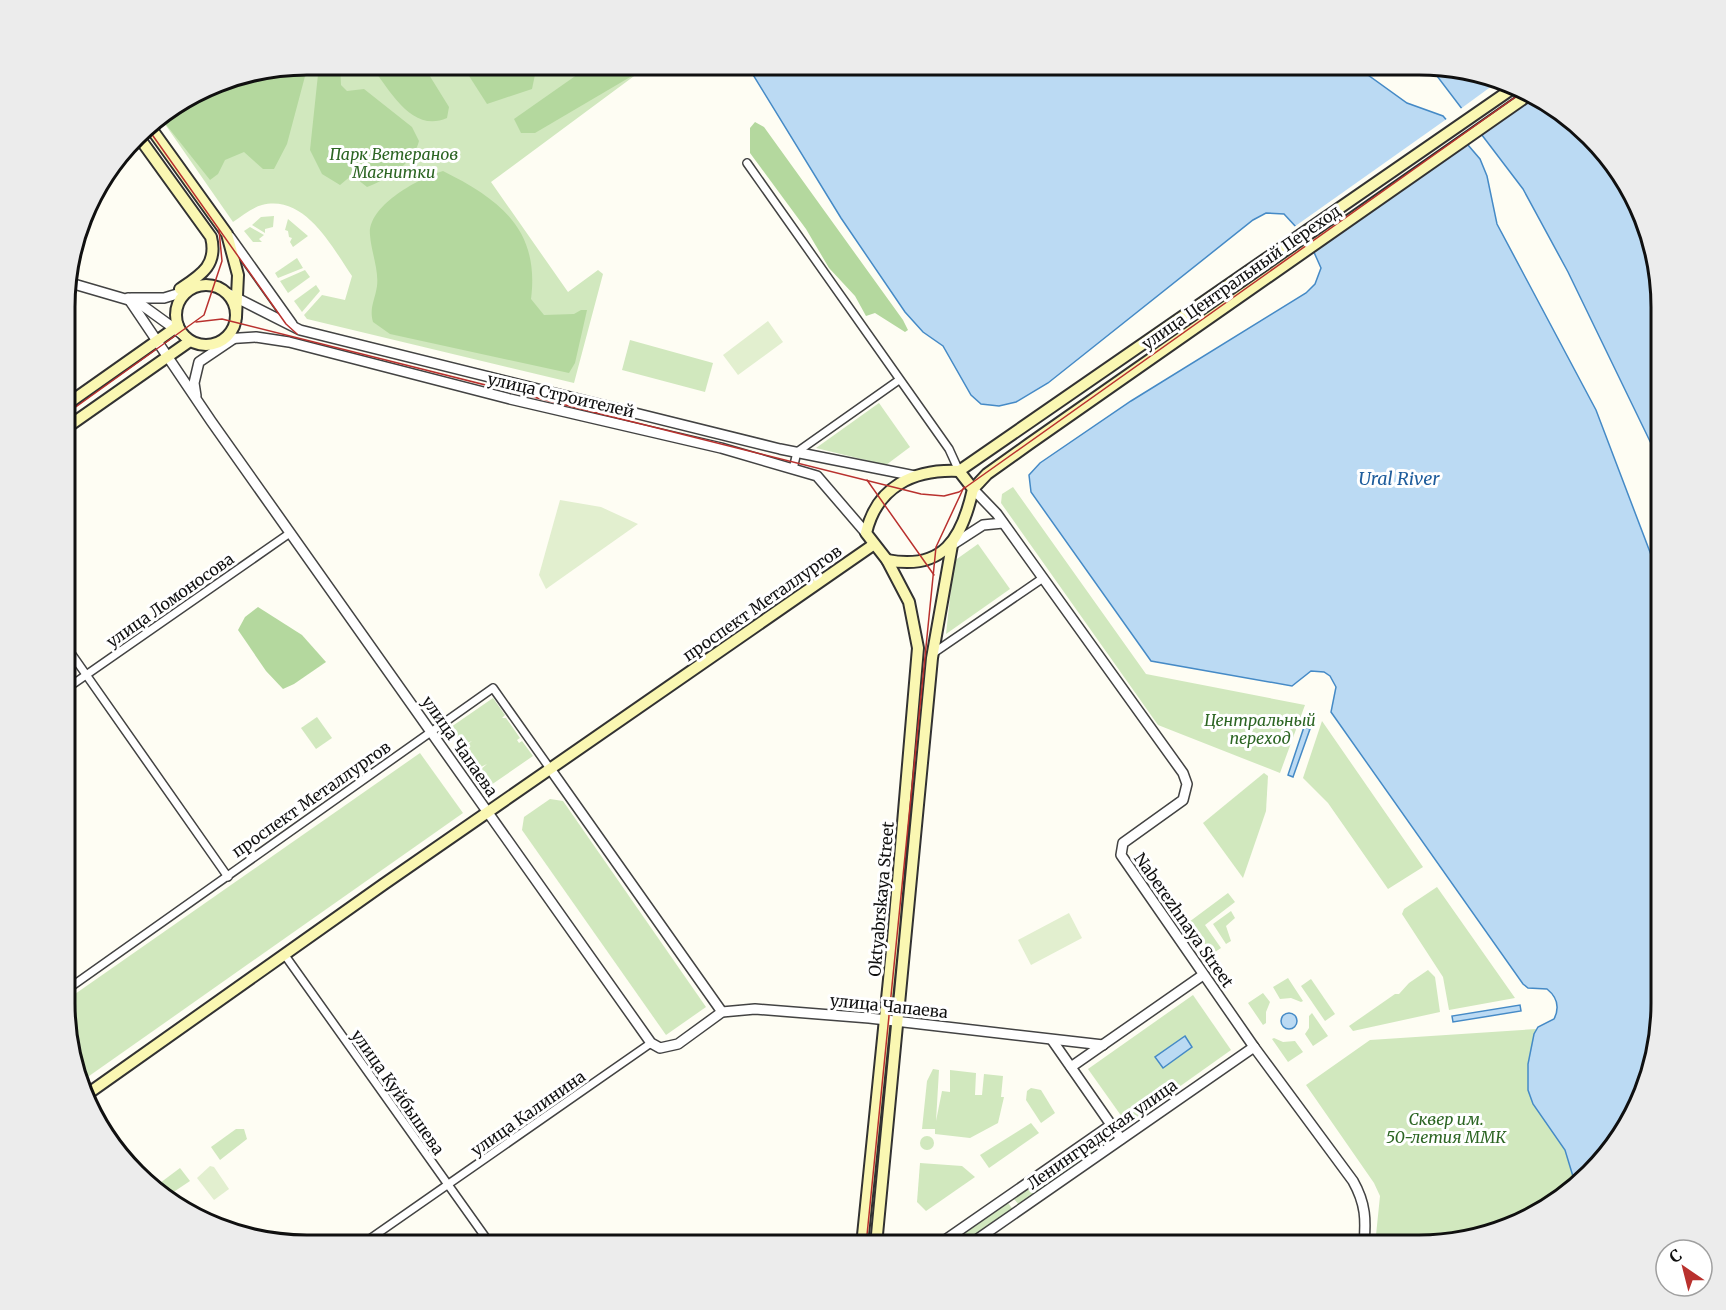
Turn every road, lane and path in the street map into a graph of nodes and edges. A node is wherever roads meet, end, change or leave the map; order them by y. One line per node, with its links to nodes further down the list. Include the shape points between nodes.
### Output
1 (1507, 92): 27 (main road, улица Центральный Переход)
2 (1522, 99): 29 (main road, улица Центральный Переход, via 1008,460)
3 (154, 133): 6 (main road)
4 (143, 143): 8 (main road, via 211,237 213,257 208,268)
5 (747, 163): 21 (street)
6 (227, 234): 11 (main road, via 236,262); 14 (street)
7 (76, 284): 10 (street)
8 (187, 289): 9 (main road, via 212,285); 10 (street, via 150,298); 13 (main road, via 176,308)
9 (227, 293): 11 (street, улица Строителей); 12 (main road, via 234,303)
10 (128, 298): 13 (street); 17 (street, улица Чапаева)
11 (239, 298): 12 (main road); 14 (street, улица Строителей)
12 (236, 317): 18 (main road, via 232,329)
13 (176, 327): 16 (main road); 17 (main road)
14 (295, 328): 25 (street, улица Строителей)
15 (239, 338): 18 (street, улица Строителей); 20 (street, via 226,342); 26 (street, улица Строителей, via 289,342)
16 (188, 339): 18 (main road, via 202,345); 19 (main road)
17 (156, 341): 19 (street, улица Чапаева); 23 (main road)
18 (219, 341): 20 (street)
19 (167, 357): 22 (street, улица Чапаева); 24 (main road)
20 (199, 362): 22 (street, via 194,383)
21 (899, 380): 25 (street); 27 (street, via 949,449)
22 (196, 398): 31 (street, улица Чапаева)
23 (75, 399)
24 (75, 422)
25 (797, 452): 26 (street); 28 (street, улица Строителей)
26 (793, 469): 32 (street, улица Строителей, via 818,476)
27 (960, 471): 28 (main road, via 936,470); 29 (main road)
28 (915, 476): 32 (main road, via 876,504)
29 (973, 489): 30 (street, Naberezhnaya Street); 34 (main road, via 967,516)
30 (1003, 523): 34 (street, via 983,525); 36 (street, Naberezhnaya Street)
31 (290, 532): 39 (street, улица Ломоносова); 41 (street, улица Чапаева)
32 (866, 533): 33 (main road)
33 (873, 545): 35 (main road); 42 (main road, проспект Металлургов)
34 (952, 545): 35 (main road, via 922,562 904,564); 37 (main road, Oktyabrskaya Street)
35 (887, 560): 49 (main road, Oktyabrskaya Street, via 909,602 918,648)
36 (1043, 578): 37 (street); 46 (street, Naberezhnaya Street, via 1185,778 1186,792 1179,805 1128,839 1120,851)
37 (933, 654): 50 (main road, Oktyabrskaya Street)
38 (75, 659): 39 (street)
39 (86, 675): 40 (street, улица Ломоносова); 44 (street)
40 (75, 683)
41 (432, 732): 42 (street, проспект Металлургов, via 493,688); 43 (street, улица Чапаева); 44 (street, проспект Металлургов)
42 (550, 770): 43 (main road, проспект Металлургов); 48 (street)
43 (489, 813): 45 (main road, проспект Металлургов); 52 (street, улица Чапаева)
44 (228, 877): 47 (street, проспект Металлургов)
45 (284, 954): 56 (main road, проспект Металлургов); 59 (street, улица Куйбышева)
46 (1203, 975): 53 (street); 54 (street, Naberezhnaya Street)
47 (75, 983)
48 (722, 1012): 49 (street, улица Чапаева, via 755,1009); 52 (street, via 678,1044 660,1048)
49 (885, 1020): 50 (street, улица Чапаева); 62 (main road, Oktyabrskaya Street)
50 (897, 1022): 51 (street, улица Чапаева); 63 (main road, Oktyabrskaya Street)
51 (1052, 1040): 53 (street, улица Чапаева); 55 (street)
52 (651, 1043): 59 (street, улица Калинина)
53 (1103, 1045): 55 (street)
54 (1254, 1047): 58 (street, Ленинградская улица); 66 (street, Naberezhnaya Street, via 1358,1190 1366,1214)
55 (1071, 1067): 57 (street)
56 (92, 1090)
57 (1111, 1125): 58 (street); 64 (street, Ленинградская улица)
58 (1121, 1139): 65 (street, Ленинградская улица)
59 (448, 1185): 60 (street, улица Калинина); 61 (street, улица Куйбышева)
60 (376, 1235)
61 (484, 1235)
62 (863, 1235)
63 (877, 1235)
64 (952, 1235)
65 (983, 1235)
66 (1365, 1235)

